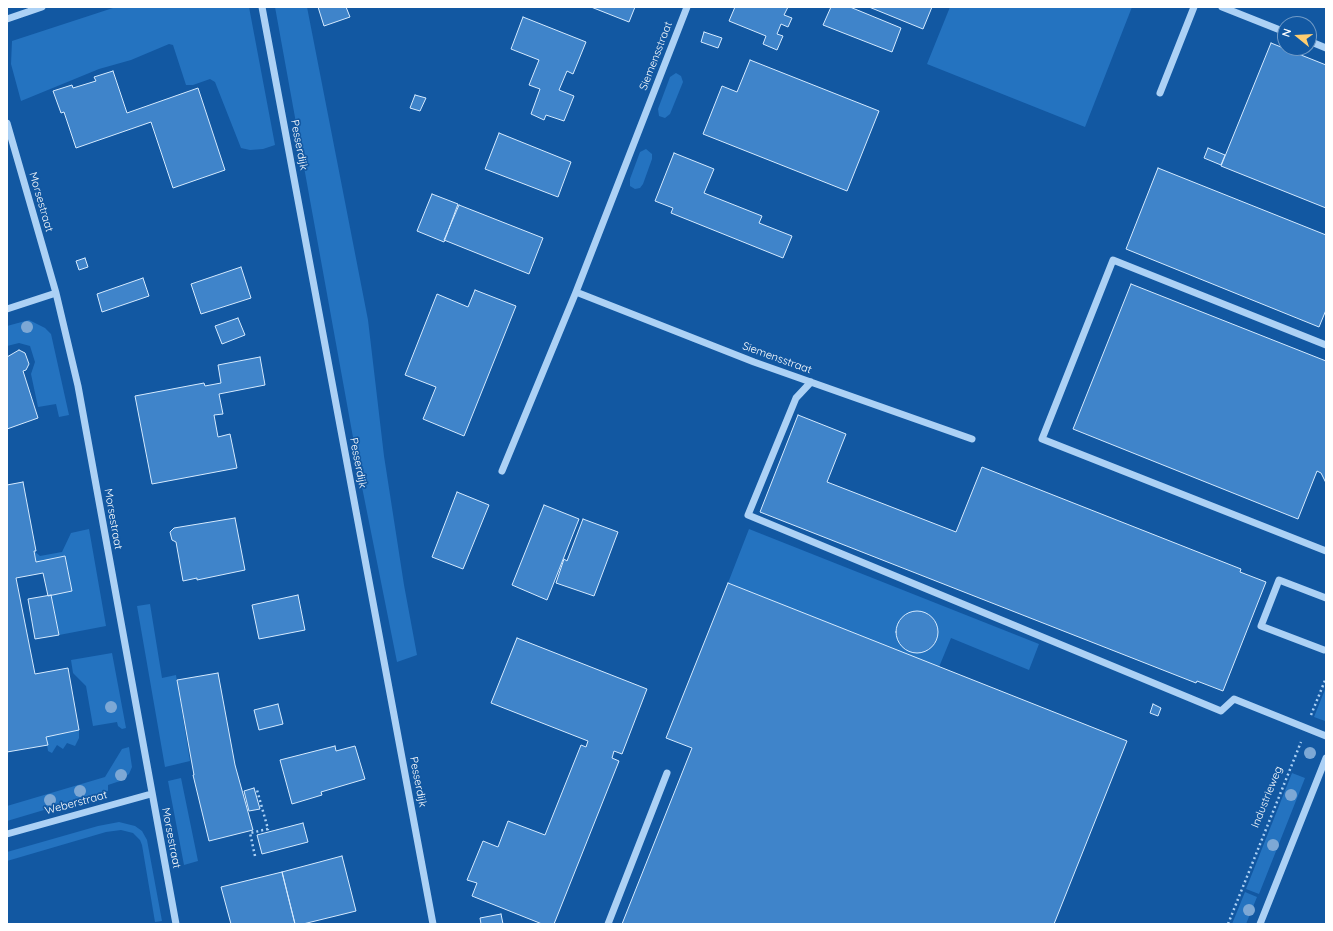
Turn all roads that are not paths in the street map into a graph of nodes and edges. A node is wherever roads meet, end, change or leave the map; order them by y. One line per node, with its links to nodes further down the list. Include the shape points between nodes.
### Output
1 (42, 7): 6 (street)
2 (262, 7): 26 (street, Pesserdijk)
3 (687, 7): 10 (street, Siemensstraat)
4 (1194, 7): 8 (street)
5 (1222, 7): 7 (street)
6 (7, 18)
7 (1277, 29)
8 (1160, 93)
9 (7, 123): 11 (street, Morsestraat)
10 (576, 292): 14 (street, Siemensstraat); 16 (street, Siemensstraat)
11 (56, 293): 12 (street); 23 (street, Morsestraat, via 78,386)
12 (7, 309)
13 (1326, 345): 17 (street, via 1113,260 1042,439)
14 (811, 382): 15 (street, Siemensstraat); 20 (street, via 796,398 748,515 1221,710 1234,699)
15 (972, 439)
16 (502, 471)
17 (1326, 551)
18 (1326, 598): 19 (street, via 1279,580 1261,626)
19 (1324, 650)
20 (1326, 736)
21 (1326, 758): 28 (street)
22 (667, 773): 27 (street)
23 (151, 794): 24 (street, Weberstraat); 25 (street, Morsestraat)
24 (7, 834)
25 (176, 924)
26 (433, 924)
27 (608, 924)
28 (1260, 924)

